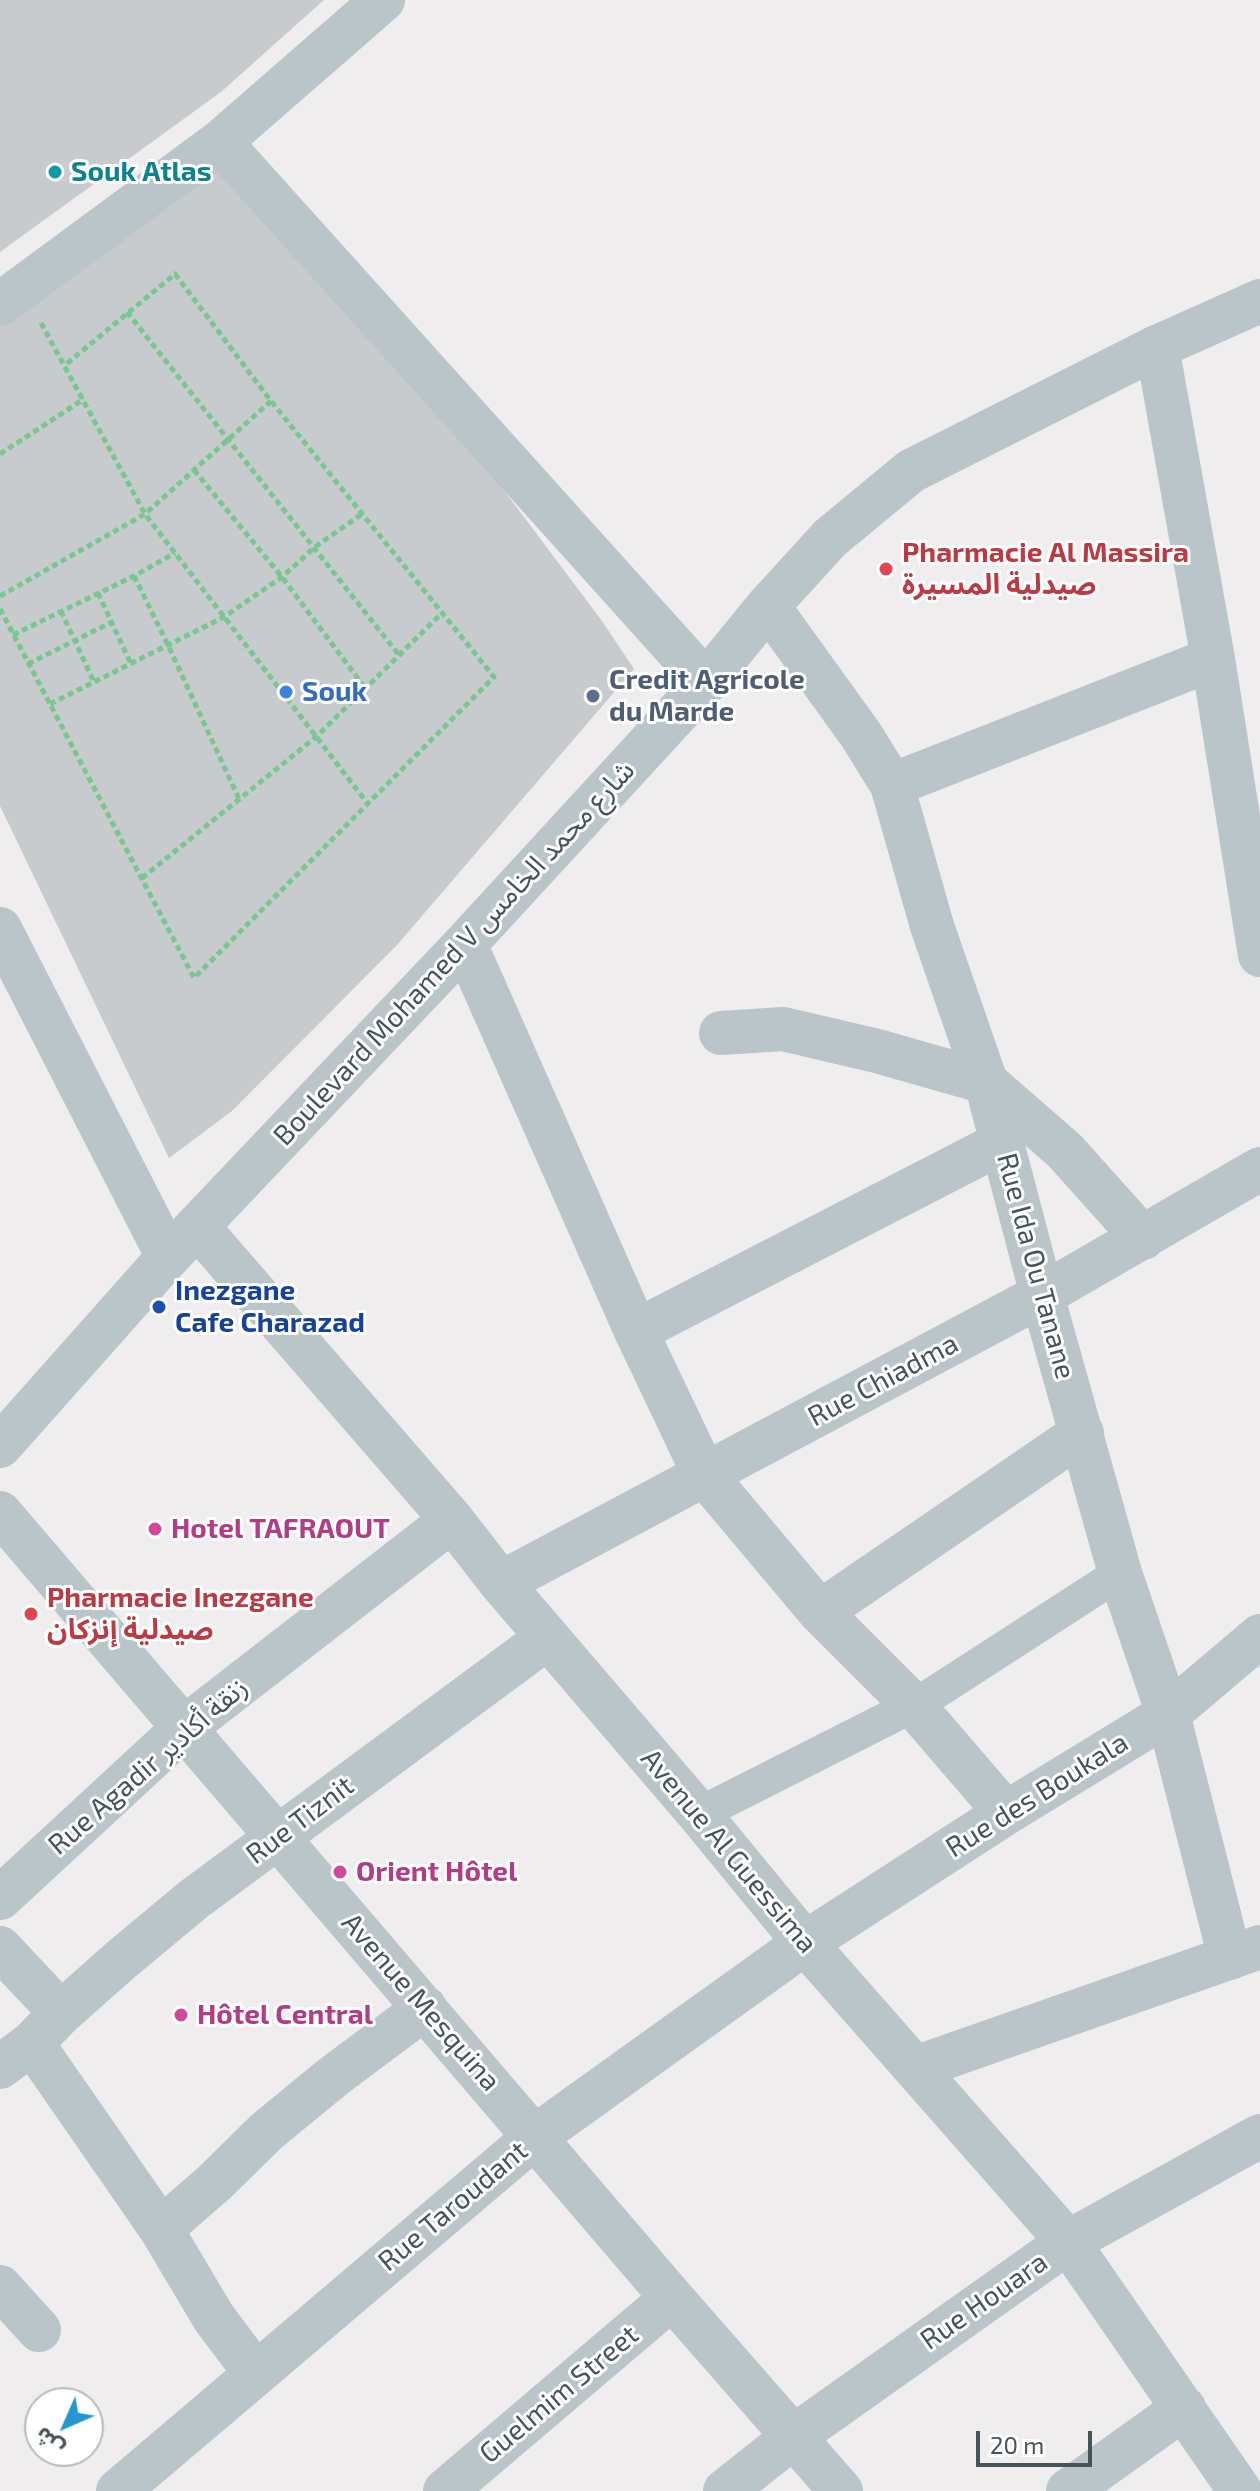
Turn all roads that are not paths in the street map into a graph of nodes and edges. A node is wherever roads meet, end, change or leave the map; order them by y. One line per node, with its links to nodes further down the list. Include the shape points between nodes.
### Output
1 (383, 0): 2 (street)
2 (220, 142): 4 (street); 8 (street)
3 (1260, 301): 5 (street, Boulevard Mohamed V شارع محمد الخامس)
4 (0, 304)
5 (1157, 347): 6 (street, Boulevard Mohamed V شارع محمد الخامس, via 911,471 830,538); 7 (street)
6 (768, 606): 8 (street, Boulevard Mohamed V شارع محمد الخامس); 9 (street, Rue Ida Ou Tanane)
7 (1213, 659): 9 (street); 12 (street)
8 (706, 682): 11 (street, Boulevard Mohamed V شارع محمد الخامس)
9 (892, 785): 14 (street, Rue Ida Ou Tanane, via 932,926)
10 (0, 929): 18 (street, Avenue Al Guessima)
11 (465, 944): 18 (street, Boulevard Mohamed V شارع محمد الخامس); 20 (street)
12 (1260, 955)
13 (721, 1033): 14 (street, via 783,1029)
14 (986, 1082): 15 (street, Rue Ida Ou Tanane); 17 (street, via 1065,1151)
15 (1003, 1142): 19 (street, Rue Ida Ou Tanane); 20 (street)
16 (1260, 1169): 17 (street, Rue Chiadma)
17 (1143, 1238): 19 (street, Rue Chiadma)
18 (182, 1241): 22 (street, Boulevard Mohamed V شارع محمد الخامس); 25 (street, Avenue Al Guessima)
19 (1042, 1295): 21 (street, Rue Ida Ou Tanane); 23 (street, Rue Chiadma)
20 (636, 1331): 23 (street)
21 (1082, 1433): 26 (street, Rue Ida Ou Tanane); 28 (street)
22 (0, 1446)
23 (704, 1474): 27 (street, Rue Chiadma); 28 (street)
24 (0, 1513): 33 (street, Avenue Mesquina)
25 (452, 1520): 27 (street, Avenue Al Guessima); 33 (street, Rue Agadir زنقة أكادير)
26 (1120, 1573): 31 (street); 32 (street, Rue Ida Ou Tanane)
27 (501, 1583): 30 (street, Avenue Al Guessima)
28 (820, 1612): 31 (street)
29 (1260, 1636): 32 (street, Rue des Boukala)
30 (547, 1638): 35 (street, Avenue Al Guessima); 36 (street, Rue Tiznit)
31 (914, 1706): 34 (street); 35 (street)
32 (1168, 1714): 34 (street, Rue des Boukala); 40 (street, Rue Ida Ou Tanane)
33 (184, 1728): 36 (street, Avenue Mesquina); 37 (street, Rue Agadir زنقة أكادير)
34 (1006, 1813): 38 (street, Rue des Boukala)
35 (699, 1814): 38 (street, Avenue Al Guessima)
36 (278, 1835): 41 (street, Avenue Mesquina); 42 (street, Rue Tiznit, via 194,1899)
37 (0, 1898)
38 (805, 1943): 43 (street, Avenue Al Guessima); 44 (street, Rue Taroudant)
39 (0, 1948): 42 (street)
40 (1245, 1953): 43 (street)
41 (425, 2008): 44 (street, Avenue Mesquina); 46 (street, via 267,2131)
42 (31, 2041): 46 (street)
43 (915, 2068): 47 (street, Avenue Al Guessima)
44 (536, 2136): 49 (street, Avenue Mesquina); 51 (street, Rue Taroudant)
45 (1260, 2136): 47 (street, Rue Houara)
46 (161, 2229): 51 (street, via 214,2318)
47 (1068, 2242): 52 (street, Avenue Al Guessima); 53 (street, Rue Houara)
48 (0, 2287): 50 (street)
49 (672, 2298): 53 (street, Avenue Mesquina); 55 (street, Guelmim Street)
50 (39, 2330)
51 (256, 2374): 54 (street, Rue Taroudant)
52 (1184, 2408): 58 (street); 59 (street, Avenue Al Guessima)
53 (793, 2437): 56 (street, Rue Houara); 57 (street, Avenue Mesquina)
54 (118, 2491)
55 (445, 2491)
56 (725, 2491)
57 (841, 2491)
58 (1068, 2491)
59 (1240, 2491)

